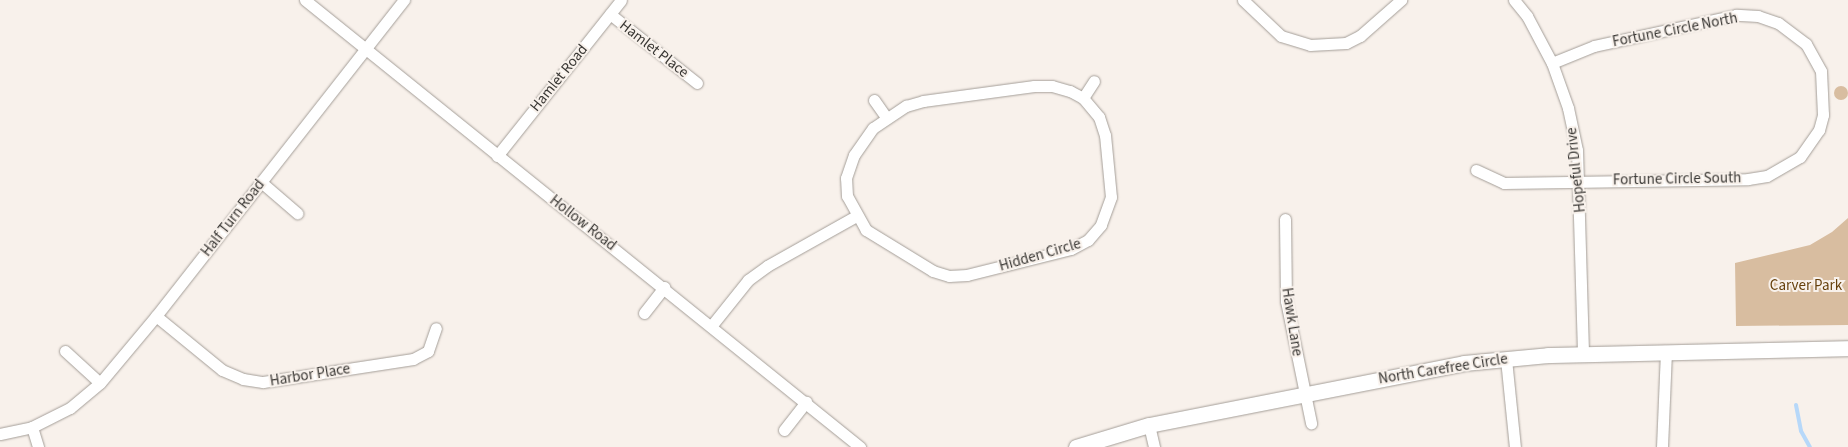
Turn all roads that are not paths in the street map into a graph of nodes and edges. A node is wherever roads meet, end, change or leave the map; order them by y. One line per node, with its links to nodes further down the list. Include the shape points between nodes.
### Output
1 (305, 0): 8 (street, Hollow Road)
2 (404, 0): 8 (street, Half Turn Road)
3 (621, 0): 7 (street, Hamlet Road)
4 (1243, 0): 5 (street, via 1281,36 1294,42 1330,45 1360,36)
5 (1401, 0)
6 (1514, 0): 9 (street, Hopeful Drive, via 1527,16)
7 (610, 14): 11 (street, Hamlet Place); 16 (street, Hamlet Road)
8 (364, 50): 16 (street, Hollow Road); 19 (street, Half Turn Road)
9 (1552, 63): 12 (street, Fortune Circle North, via 1594,46 1736,15 1758,16 1778,23 1806,44 1821,71); 18 (street, Hopeful Drive, via 1568,108)
10 (1094, 81): 13 (street)
11 (697, 83)
12 (1824, 88): 18 (street, Fortune Circle South, via 1823,115 1810,145 1800,158 1766,176 1748,179)
13 (1083, 98): 15 (street, Hidden Circle, via 1052,86 1034,86 923,101); 21 (street, Hidden Circle, via 1099,117 1105,135 1111,197 1101,225 1088,240 1042,256 966,275 949,276 933,271 866,230)
14 (874, 100): 15 (street)
15 (886, 117): 21 (street, Hidden Circle, via 873,128 854,155 846,178 847,196)
16 (497, 156): 23 (street, Hollow Road)
17 (1476, 170): 18 (street, Fortune Circle South, via 1504,183)
18 (1580, 180): 31 (street, Hopeful Drive)
19 (260, 182): 20 (street); 25 (street, Half Turn Road)
20 (298, 213)
21 (856, 216): 26 (street, via 748,280)
22 (1285, 219): 34 (street, Hawk Lane, via 1286,301)
23 (664, 287): 24 (street); 26 (street, Hollow Road)
24 (644, 313)
25 (156, 316): 27 (street, Harbor Place, via 222,370 243,379 263,382 413,358 428,350); 33 (street, Half Turn Road)
26 (712, 325): 35 (street, Hollow Road)
27 (436, 328)
28 (1848, 348): 30 (main road, North Carefree Circle)
29 (65, 351): 33 (street)
30 (1666, 351): 31 (main road, North Carefree Circle); 46 (street)
31 (1583, 353): 32 (main road, North Carefree Circle)
32 (1506, 358): 34 (main road, North Carefree Circle); 45 (street)
33 (100, 383): 38 (street, Half Turn Road, via 70,408)
34 (1305, 394): 36 (street, Hawk Lane); 37 (main road, North Carefree Circle)
35 (806, 402): 39 (street); 42 (street, Hollow Road)
36 (1311, 423)
37 (1148, 425): 43 (main road, North Carefree Circle); 44 (street)
38 (32, 427): 40 (street, Half Turn Road); 41 (street)
39 (784, 430)
40 (0, 434)
41 (38, 447)
42 (860, 447)
43 (1076, 447)
44 (1154, 447)
45 (1515, 447)
46 (1662, 447)

